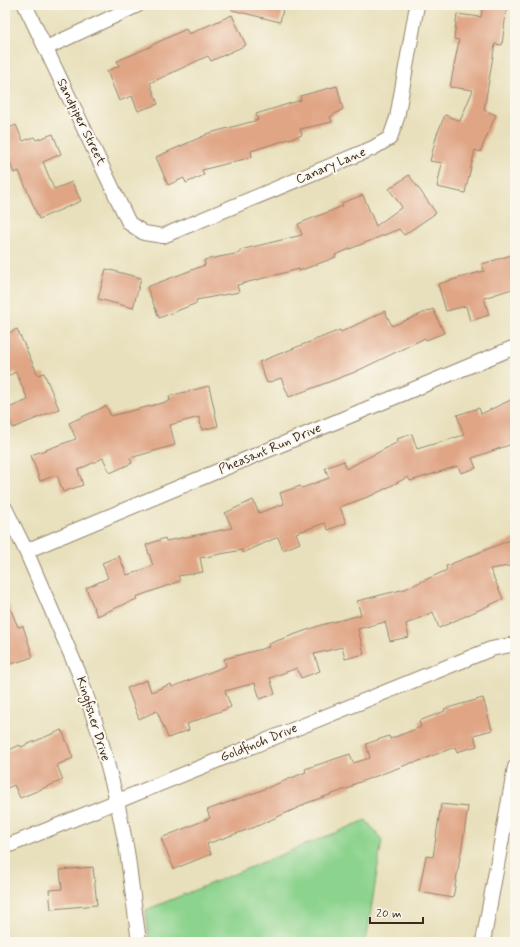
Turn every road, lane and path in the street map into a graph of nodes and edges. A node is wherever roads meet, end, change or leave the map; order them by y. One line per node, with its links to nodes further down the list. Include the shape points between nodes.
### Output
1 (25, 5): 4 (street, Sandpiper Street)
2 (138, 5): 4 (street)
3 (417, 5): 5 (street, Canary Lane, via 397,118 390,138 372,148 163,236)
4 (46, 48): 5 (street, Sandpiper Street, via 129,223)
5 (144, 234)
6 (515, 347): 8 (street, Pheasant Run Drive)
7 (5, 508): 8 (street, Kingfisher Drive)
8 (26, 551): 11 (street, Kingfisher Drive, via 78,670 99,733)
9 (515, 644): 11 (street, Goldfinch Drive, via 491,649)
10 (515, 767): 14 (street)
11 (117, 802): 12 (street, Goldfinch Drive); 13 (street, Kingfisher Drive)
12 (5, 847)
13 (140, 942)
14 (483, 942)

